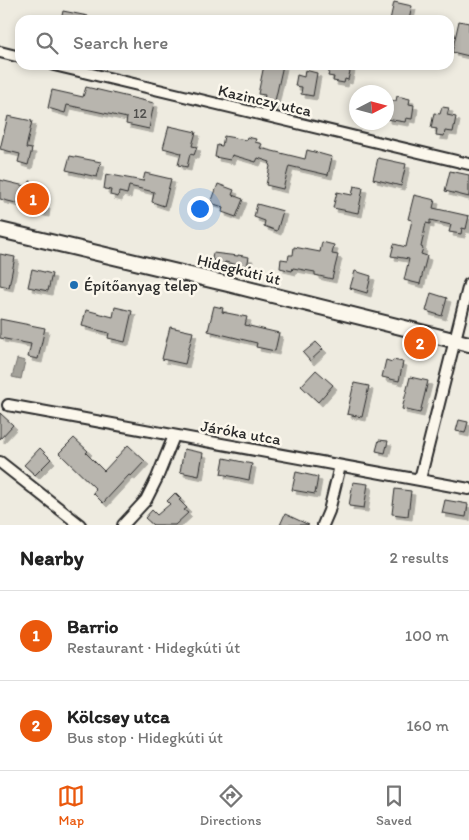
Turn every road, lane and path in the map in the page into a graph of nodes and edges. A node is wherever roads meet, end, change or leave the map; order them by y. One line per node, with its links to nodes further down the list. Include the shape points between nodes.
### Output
1 (0, 52): 2 (street)
2 (15, 56)
3 (75, 70): 4 (street, Kazinczy utca)
4 (469, 164)
5 (0, 230): 7 (main road, Hidegkúti út)
6 (469, 284): 7 (street)
7 (462, 342): 14 (street)
8 (420, 343): 9 (path)
9 (422, 349)
10 (8, 405): 11 (street, Járóka utca)
11 (174, 436): 13 (street, Járóka utca); 17 (street, via 146,500)
12 (0, 462): 16 (street)
13 (340, 466): 14 (street, Járóka utca); 18 (street)
14 (420, 479): 15 (street, Járóka utca)
15 (469, 489)
16 (80, 525)
17 (123, 525)
18 (324, 525)

